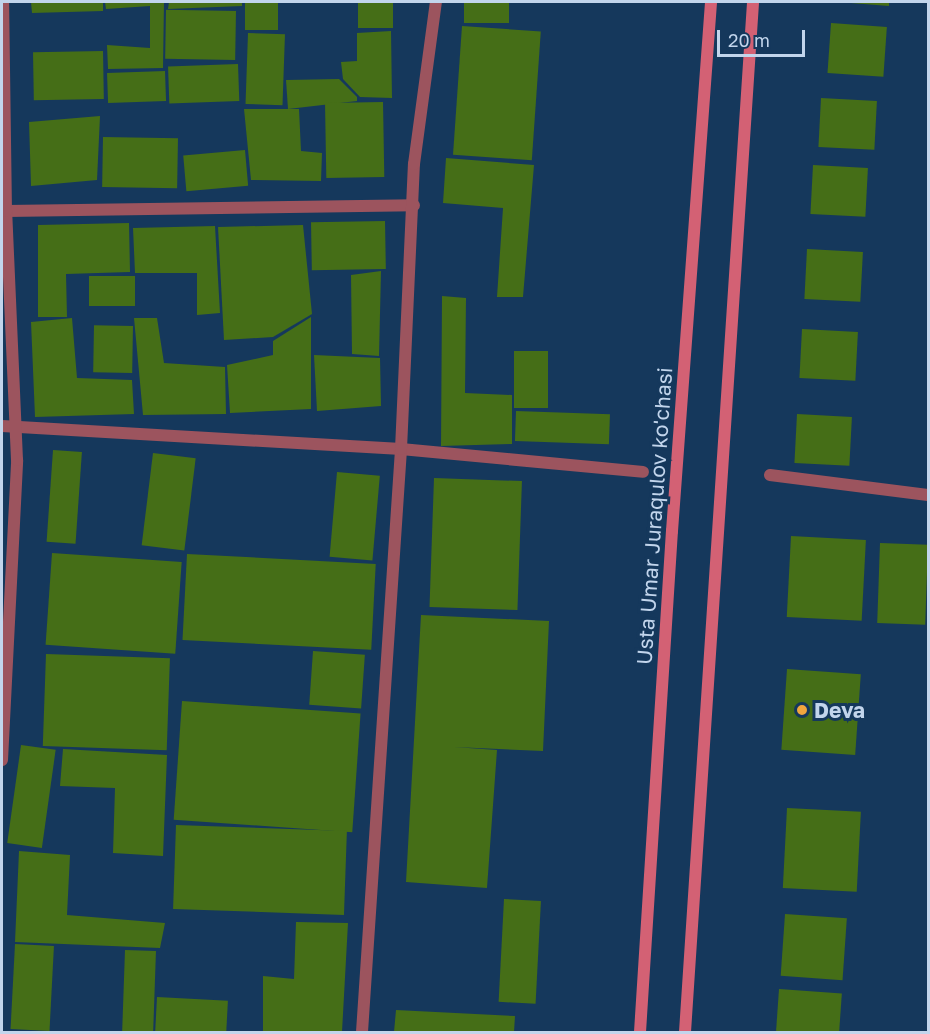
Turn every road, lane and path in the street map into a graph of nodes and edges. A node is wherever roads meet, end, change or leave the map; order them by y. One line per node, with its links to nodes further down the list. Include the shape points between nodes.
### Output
1 (3, 2): 6 (street)
2 (436, 2): 5 (street, via 414,164)
3 (711, 2): 15 (main road, Usta Umar Juraqulov ko'chasi)
4 (753, 2): 16 (main road)
5 (414, 205): 6 (street); 9 (street)
6 (6, 211): 8 (street)
7 (2, 426): 8 (street)
8 (16, 428): 9 (street); 13 (street)
9 (401, 449): 10 (street); 14 (street)
10 (644, 472)
11 (770, 476): 12 (street)
12 (928, 495)
13 (2, 760)
14 (362, 1032)
15 (640, 1032)
16 (685, 1032)

